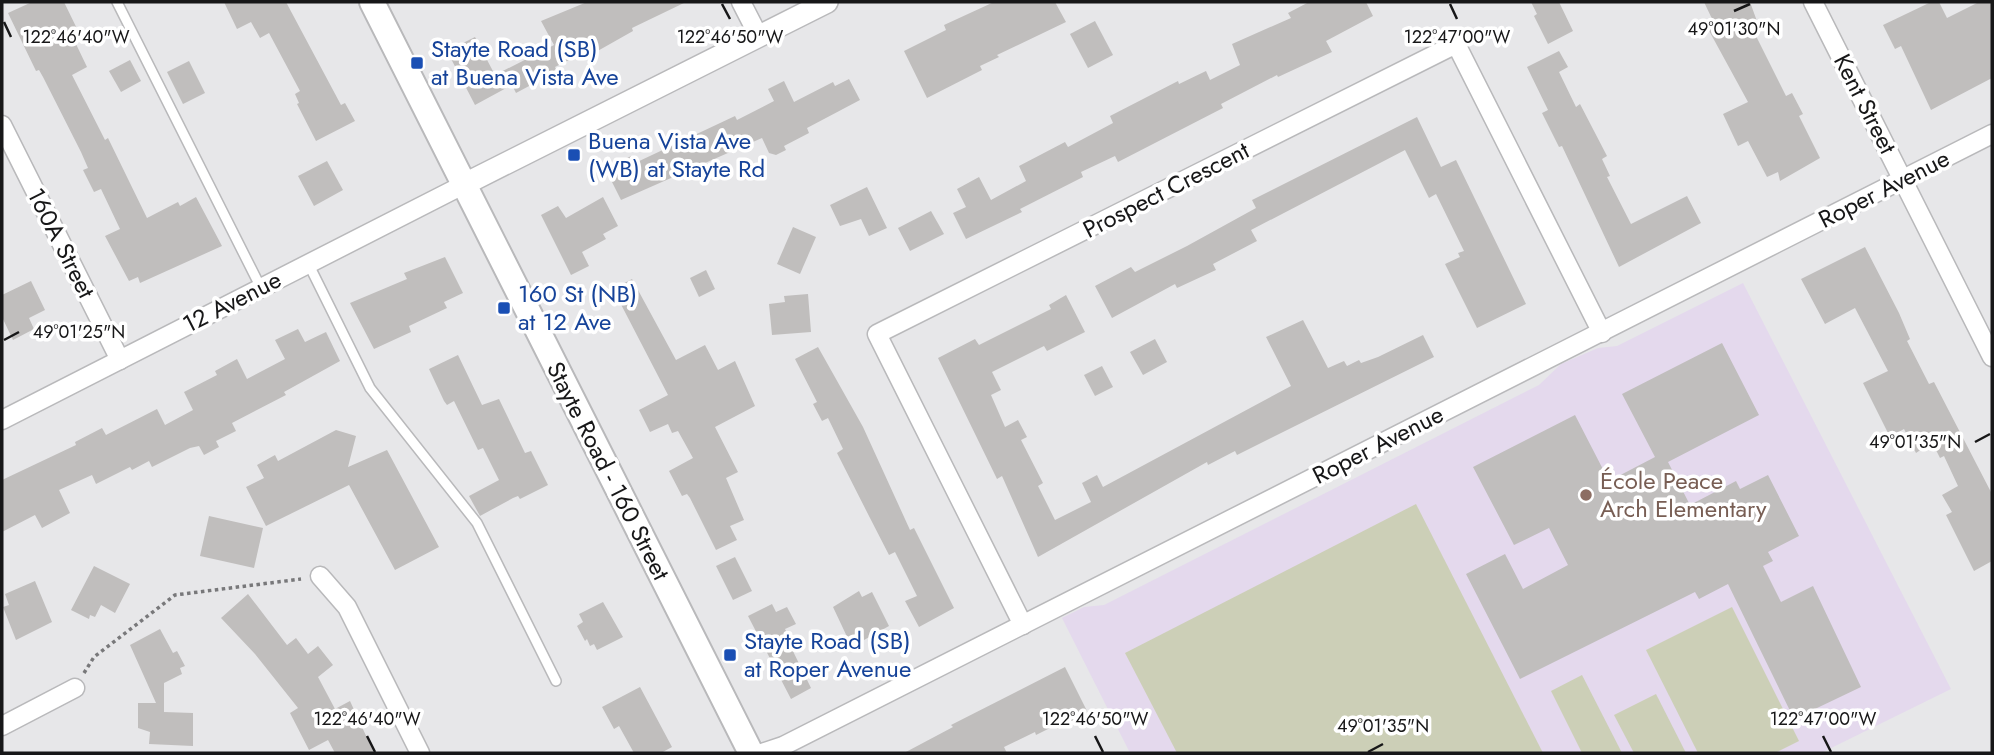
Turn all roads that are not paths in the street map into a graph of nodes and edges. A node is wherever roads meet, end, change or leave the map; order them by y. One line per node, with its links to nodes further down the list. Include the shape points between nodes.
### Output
1 (117, 2): 12 (lane)
2 (372, 2): 10 (main road, Stayte Road - 160 Street)
3 (741, 2): 6 (street)
4 (827, 2): 6 (street)
5 (1813, 2): 9 (street, Kent Street)
6 (759, 37): 10 (street)
7 (2, 125): 15 (street, 160A Street)
8 (1992, 134): 9 (street, Roper Avenue)
9 (1902, 179): 13 (street, Roper Avenue); 14 (street, Kent Street)
10 (463, 185): 11 (street, 12 Avenue); 23 (main road, Stayte Road - 160 Street)
11 (308, 263): 12 (street, 12 Avenue); 19 (lane, via 370,388 477,523)
12 (261, 288): 15 (street, 12 Avenue)
13 (1602, 333): 18 (street, Roper Avenue); 18 (street, Prospect Crescent, via 1456,44 877,334)
14 (1992, 356)
15 (120, 360): 16 (street, 12 Avenue)
16 (2, 421)
17 (320, 576): 22 (street, via 347,607)
18 (1023, 625): 24 (street, Roper Avenue)
19 (556, 681)
20 (75, 688): 21 (street)
21 (2, 726)
22 (420, 753)
23 (751, 753)
24 (762, 753)

